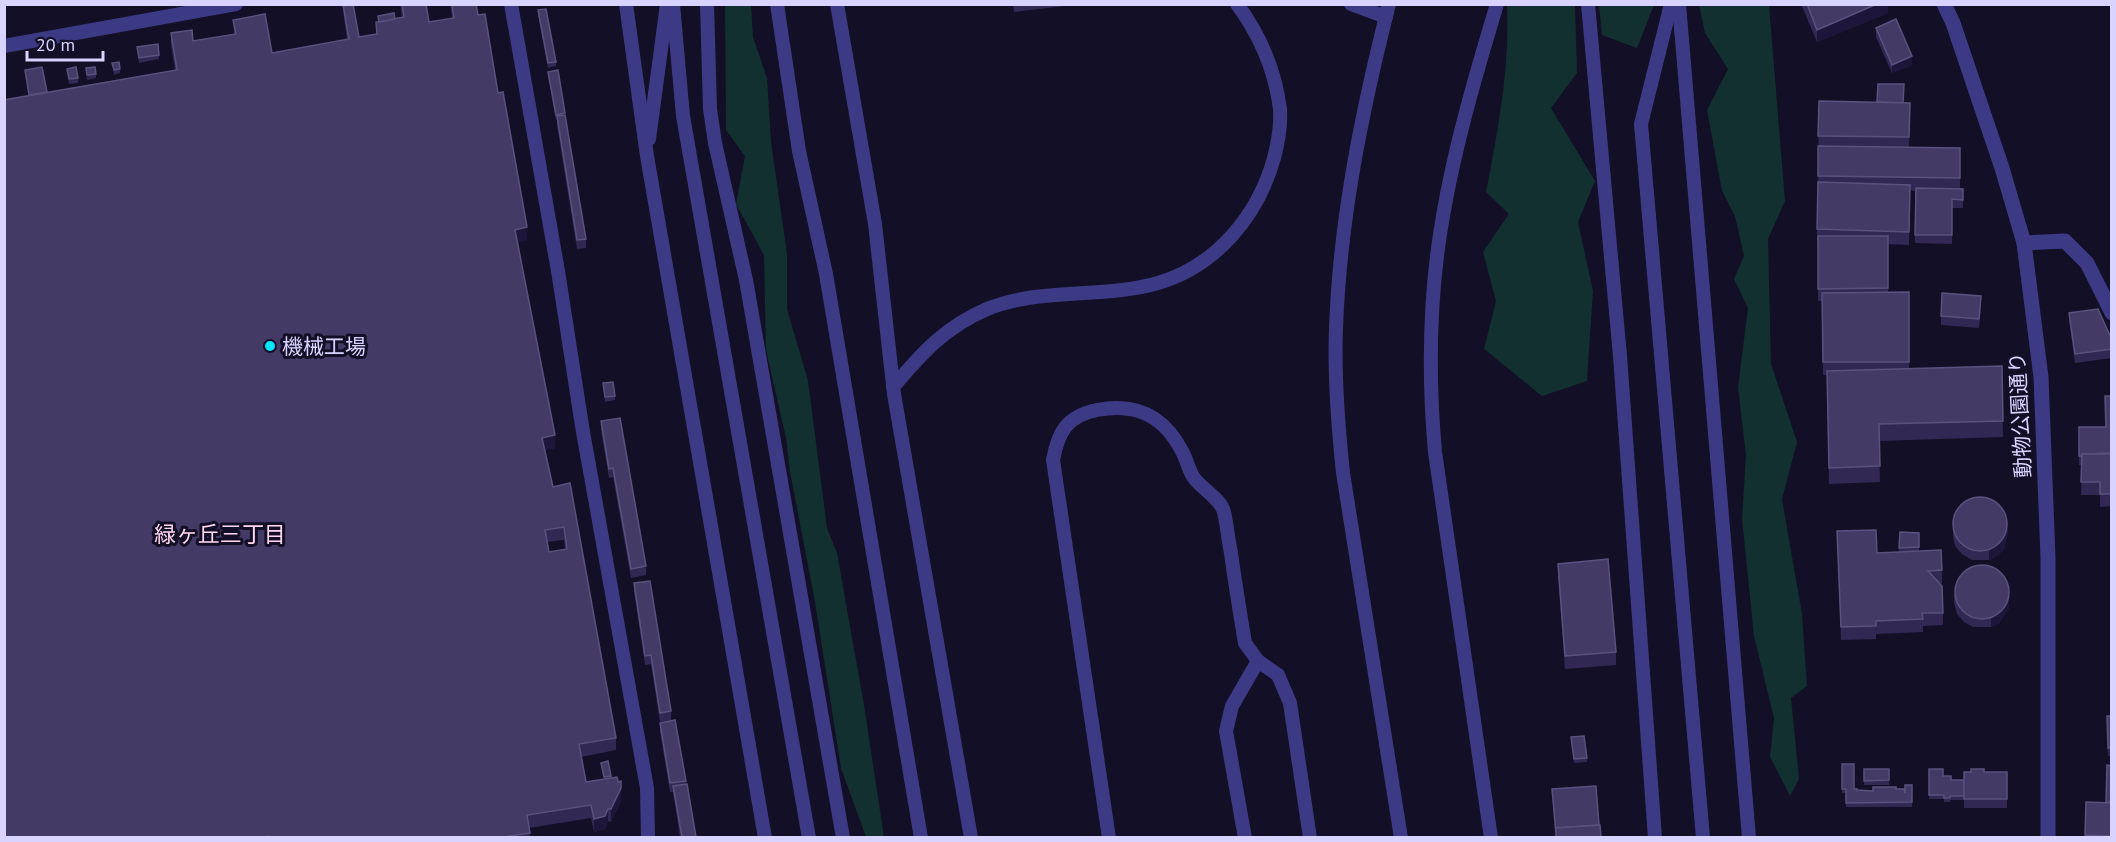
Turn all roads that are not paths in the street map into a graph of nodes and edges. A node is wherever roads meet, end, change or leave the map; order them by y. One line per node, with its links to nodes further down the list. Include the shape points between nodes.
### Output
1 (236, 4): 17 (lane)
2 (511, 4): 23 (lane, via 647,788)
3 (626, 4): 18 (lane)
4 (667, 4): 18 (lane)
5 (673, 4): 25 (lane, via 683,116)
6 (707, 4): 26 (lane, via 710,109 715,143 746,280)
7 (777, 4): 27 (lane, via 799,151 826,274)
8 (837, 4): 21 (lane, via 875,224)
9 (1237, 4): 21 (lane, via 1265,52 1280,111 1278,142 1269,175 1254,207 1235,233 1211,256 1158,283 1021,300 988,309 951,328 928,347)
10 (1351, 4): 16 (lane)
11 (1497, 4): 33 (lane, via 1443,217 1430,372 1435,452)
12 (1588, 4): 34 (lane, via 1620,356)
13 (1671, 4): 35 (lane, via 1641,124)
14 (1679, 4): 36 (lane)
15 (1944, 4): 19 (street, 動物公園通り, via 1999,157)
16 (1387, 11): 32 (lane, via 1358,136 1336,330 1343,473)
17 (4, 46)
18 (647, 156): 24 (lane)
19 (2024, 243): 20 (street, via 2065,241 2086,264); 37 (street, 動物公園通り, via 2041,377 2048,558)
20 (2112, 312)
21 (893, 387): 28 (lane)
22 (1257, 661): 29 (lane, via 1245,643 1224,509 1194,478 1170,430 1156,418 1120,408 1096,410 1072,420 1062,429 1053,460); 30 (lane, via 1232,706 1226,731); 31 (lane, via 1278,675 1290,703)
23 (648, 837)
24 (765, 837)
25 (809, 837)
26 (843, 837)
27 (921, 837)
28 (971, 837)
29 (1109, 837)
30 (1245, 837)
31 (1310, 837)
32 (1401, 837)
33 (1491, 837)
34 (1655, 837)
35 (1703, 837)
36 (1749, 837)
37 (2048, 837)

